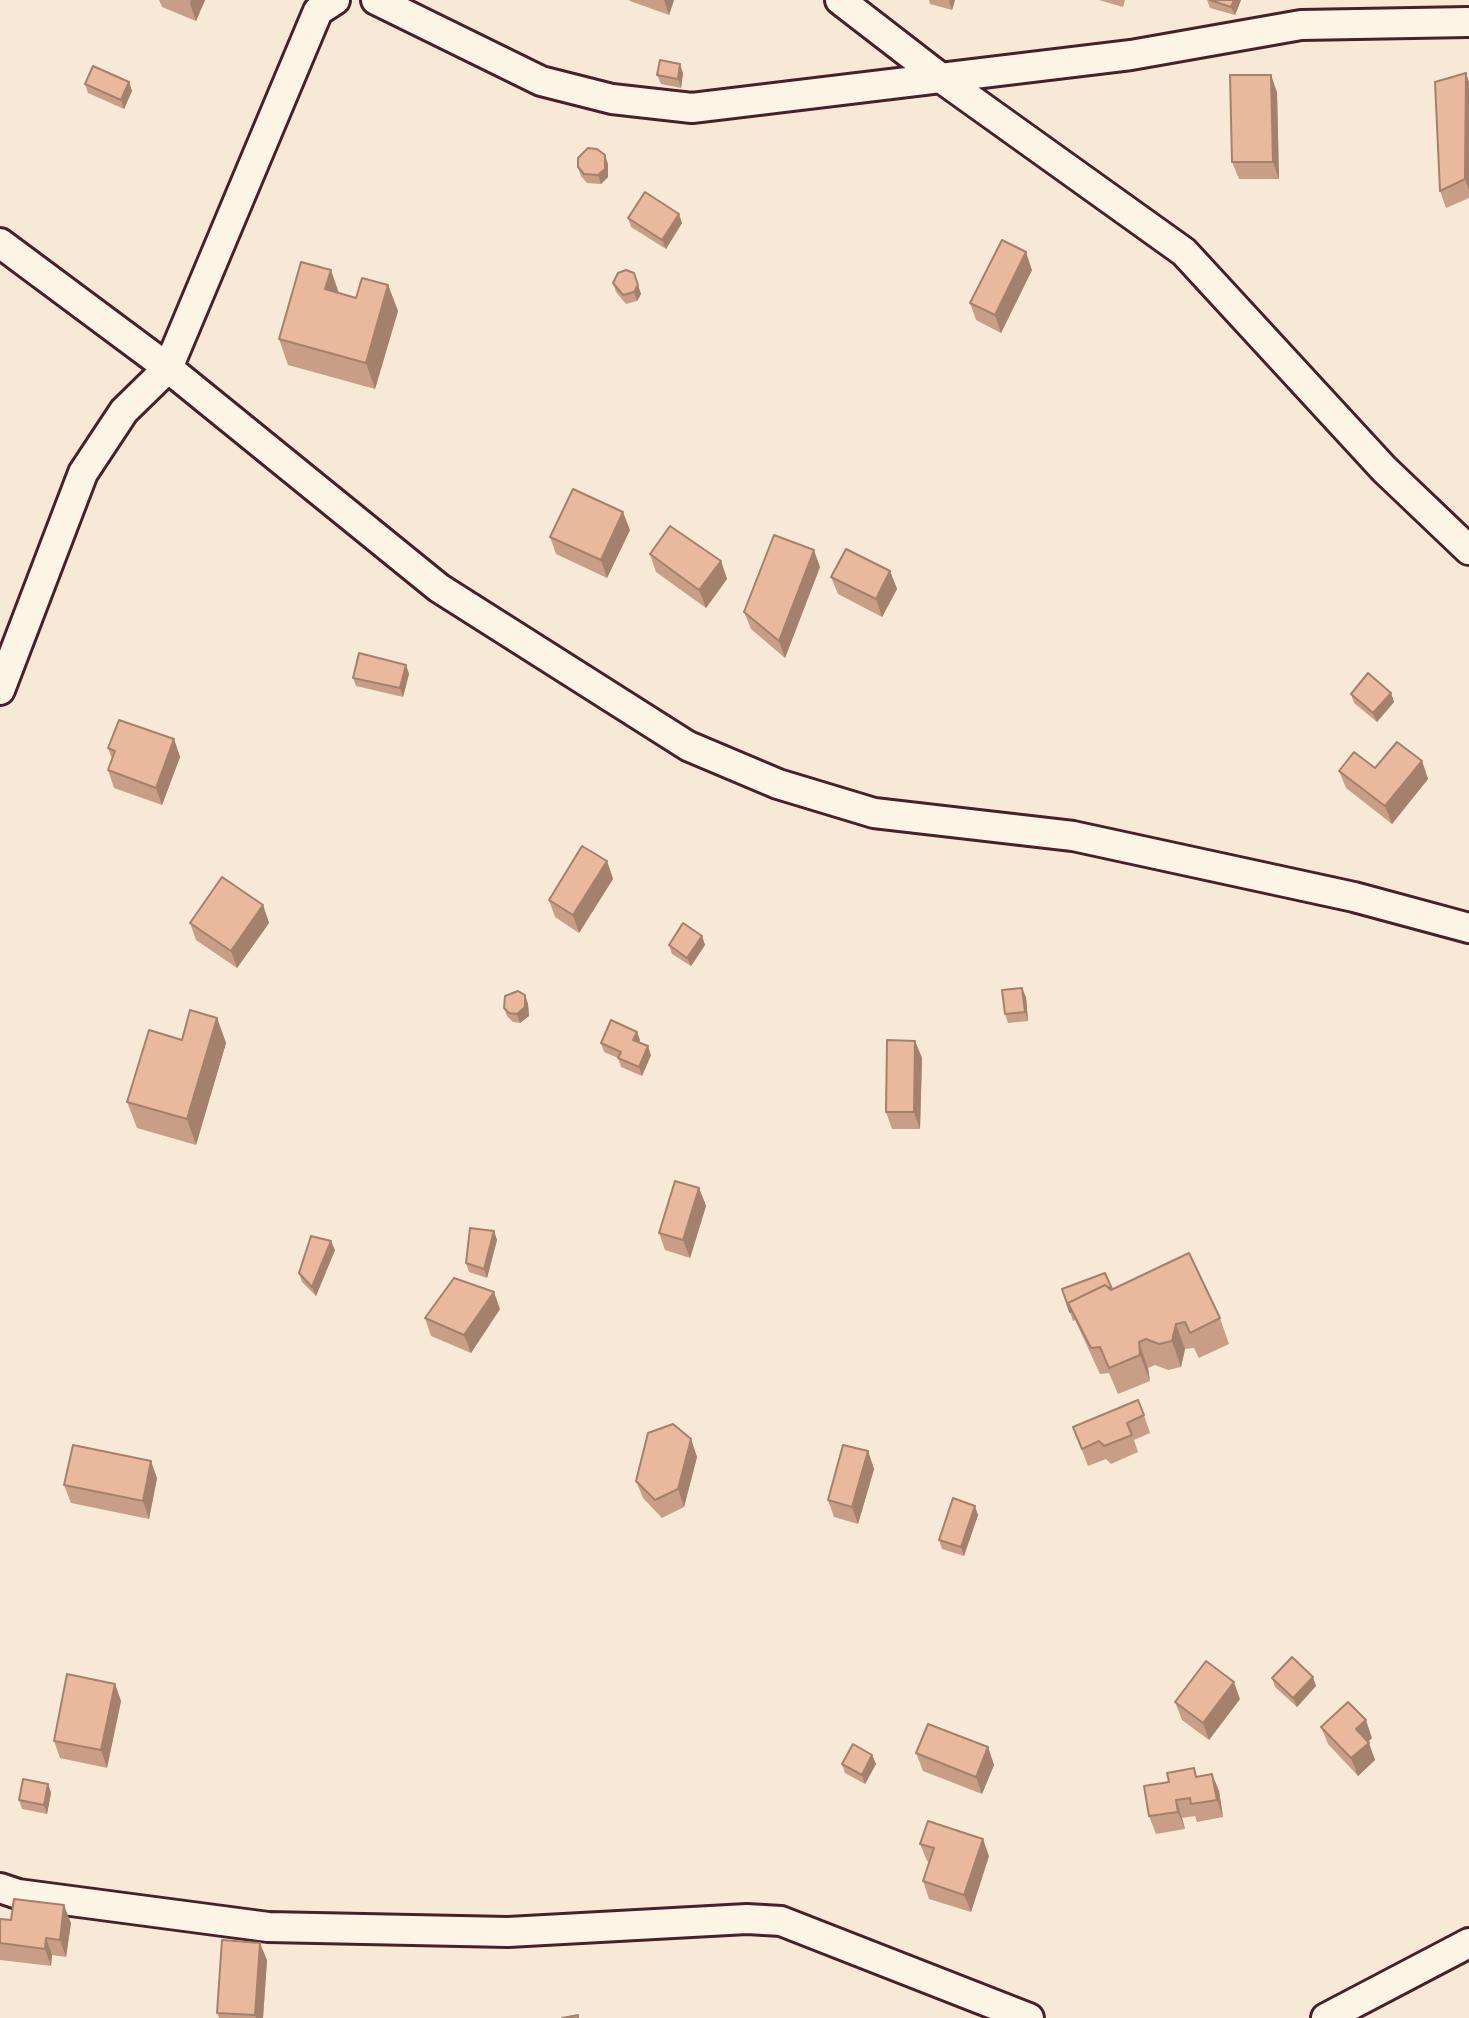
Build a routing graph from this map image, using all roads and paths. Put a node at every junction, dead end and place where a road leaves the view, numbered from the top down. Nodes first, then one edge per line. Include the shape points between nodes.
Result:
1 (335, 0) edge
2 (376, 0) edge
3 (840, 0) edge
4 (1469, 22) edge
5 (941, 78) junction
6 (0, 243) edge
7 (168, 368) junction
8 (1469, 550) edge
9 (1, 679) edge
10 (1469, 928) edge
11 (0, 1888) edge
12 (1469, 1943) edge
13 (1029, 2018) edge
14 (1326, 2018) edge

1 - 7 street via 318,11
2 - 5 street via 541,81 612,99 692,108
3 - 5 street
4 - 5 street via 1301,25 1131,55
5 - 8 street via 1184,252 1384,469
6 - 7 street
7 - 9 street via 124,411 83,473
7 - 10 street via 439,588 688,746 778,784 874,813 1073,836 1354,897
11 - 13 street via 268,1927 508,1932 781,1921
12 - 14 street

